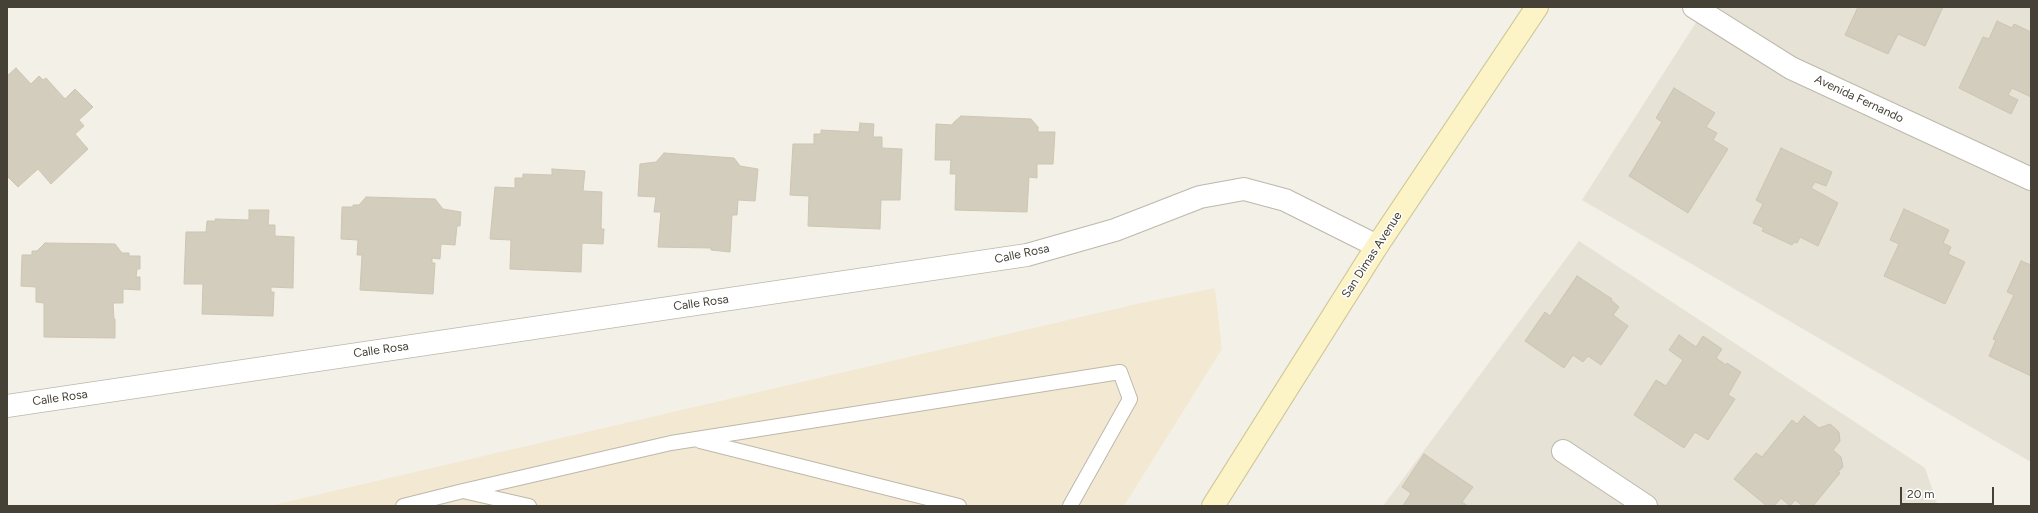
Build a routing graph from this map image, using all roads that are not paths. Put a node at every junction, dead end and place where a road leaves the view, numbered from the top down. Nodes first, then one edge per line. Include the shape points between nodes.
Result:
1 (1537, 7) edge
2 (1694, 7) edge
3 (2031, 179) edge
4 (1377, 246) junction
5 (7, 406) edge
6 (693, 440) junction
7 (1563, 451) dead end
8 (463, 491) junction
9 (403, 506) edge
10 (529, 506) edge
11 (959, 506) edge
12 (1070, 506) edge
13 (1213, 506) edge
14 (1646, 506) edge

1 - 4 street, San Dimas Avenue
2 - 3 street, Avenida Fernando via 1790,68
4 - 5 street, Calle Rosa via 1285,200 1244,189 1200,197 1115,230 1027,255
4 - 13 street, San Dimas Avenue
6 - 8 lane
6 - 11 lane
6 - 12 lane via 1120,372 1130,399
7 - 14 street
8 - 9 lane
8 - 10 lane

